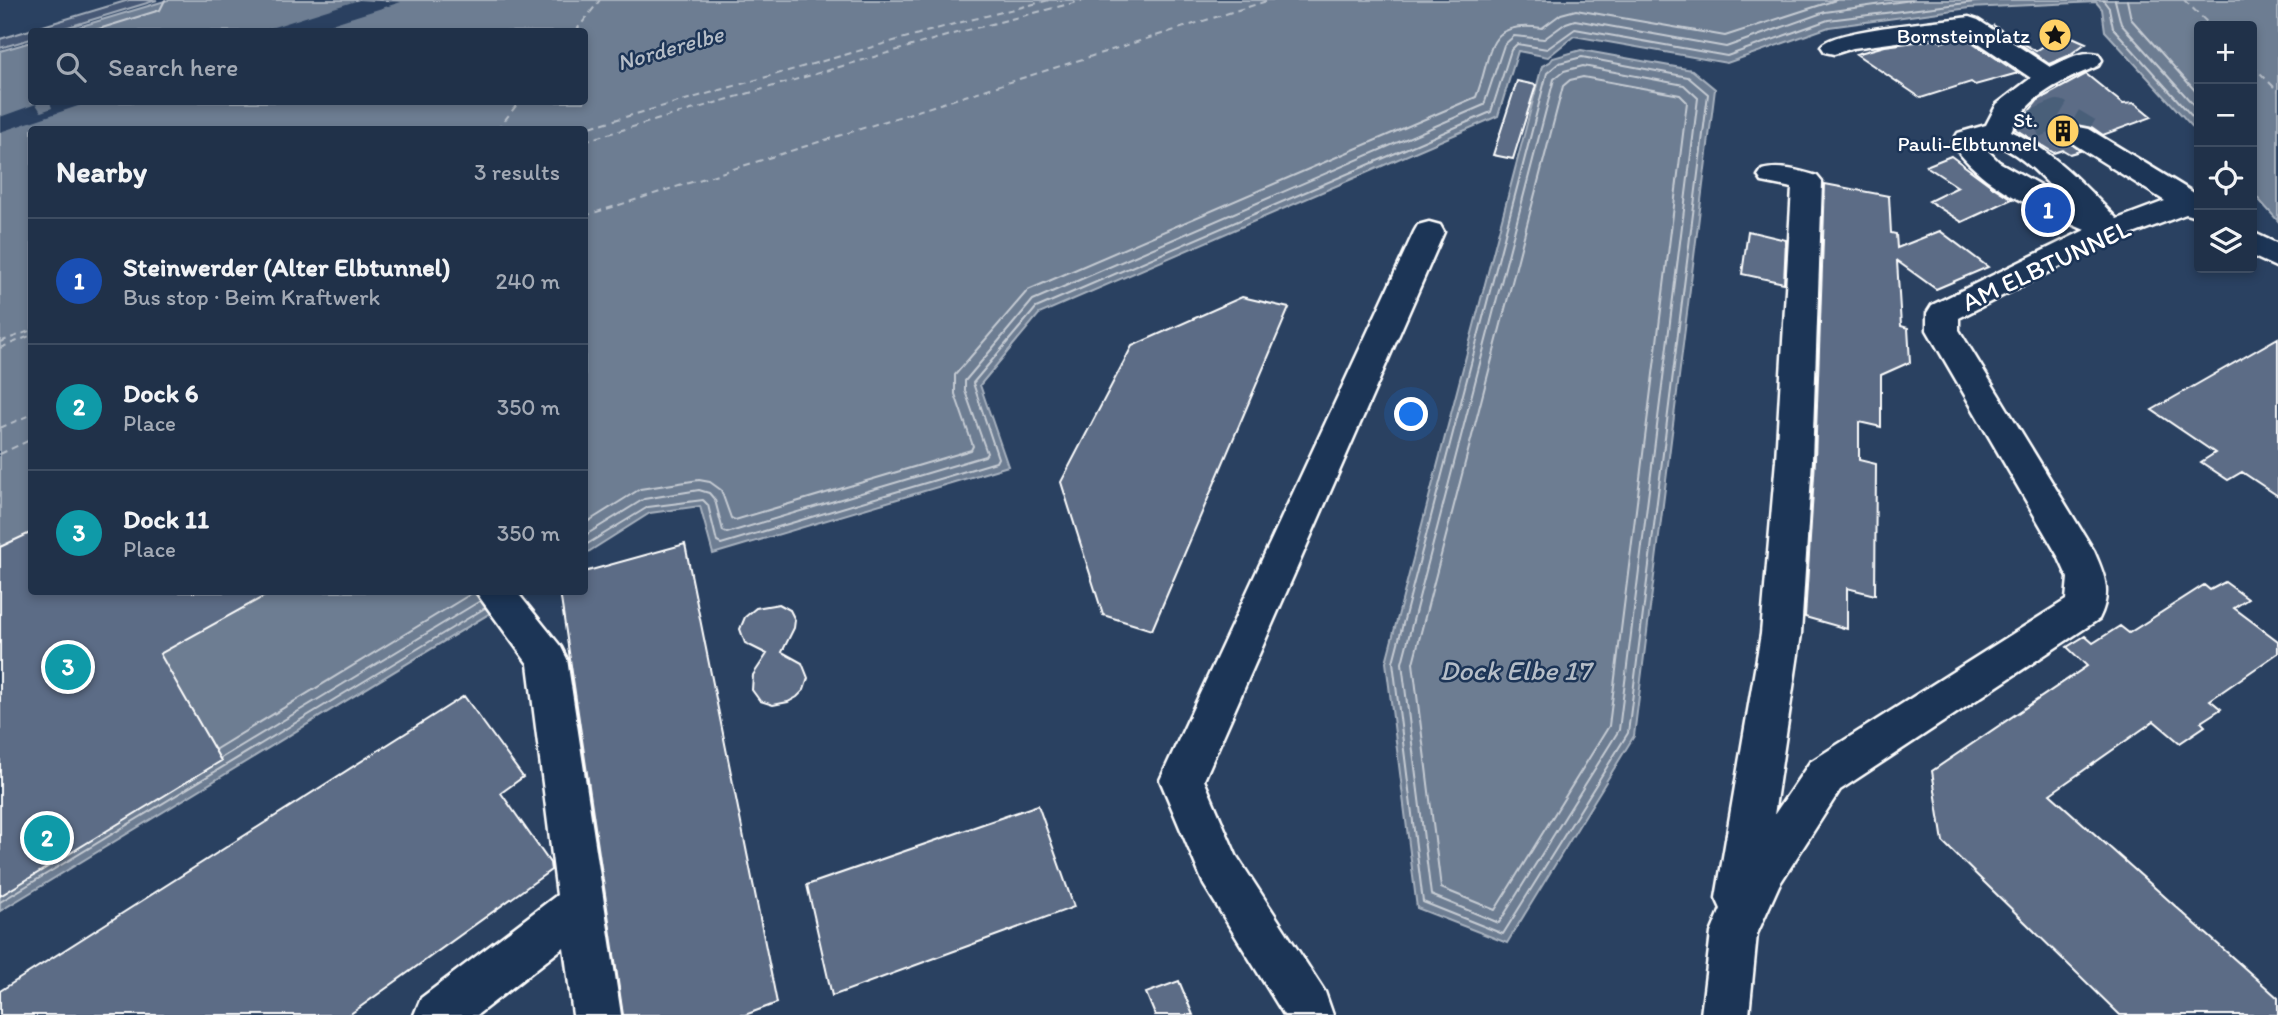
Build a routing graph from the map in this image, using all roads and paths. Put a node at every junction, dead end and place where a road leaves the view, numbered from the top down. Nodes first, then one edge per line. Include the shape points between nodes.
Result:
1 (1834, 46) dead end
2 (2089, 60) dead end
3 (2048, 77) junction
4 (2075, 137) tunnel mouth
5 (1772, 176) dead end
6 (2193, 206) edge
7 (2110, 230) junction
8 (1429, 232) dead end
9 (2257, 245) edge
10 (2278, 258) edge
11 (500, 598) edge
12 (583, 904) junction
13 (1734, 933) junction
14 (438, 1015) edge
15 (597, 1015) edge
16 (1309, 1015) edge
17 (1725, 1015) edge

1 - 3 street via 1969,25
2 - 3 street
3 - 7 street via 2007,110 1996,134 2046,165
4 - 6 street via 2085,155 2120,161
5 - 13 street via 1807,182 1795,446 1781,634
6 - 7 street, AM ELBTUNNEL
7 - 13 street, AM ELBTUNNEL via 1944,313 1943,330 2075,551 2087,578 2085,608 1825,776 1763,870
8 - 16 street via 1182,780 1220,870
9 - 10 street
11 - 12 street via 547,659
12 - 14 street
12 - 15 street
13 - 17 street

